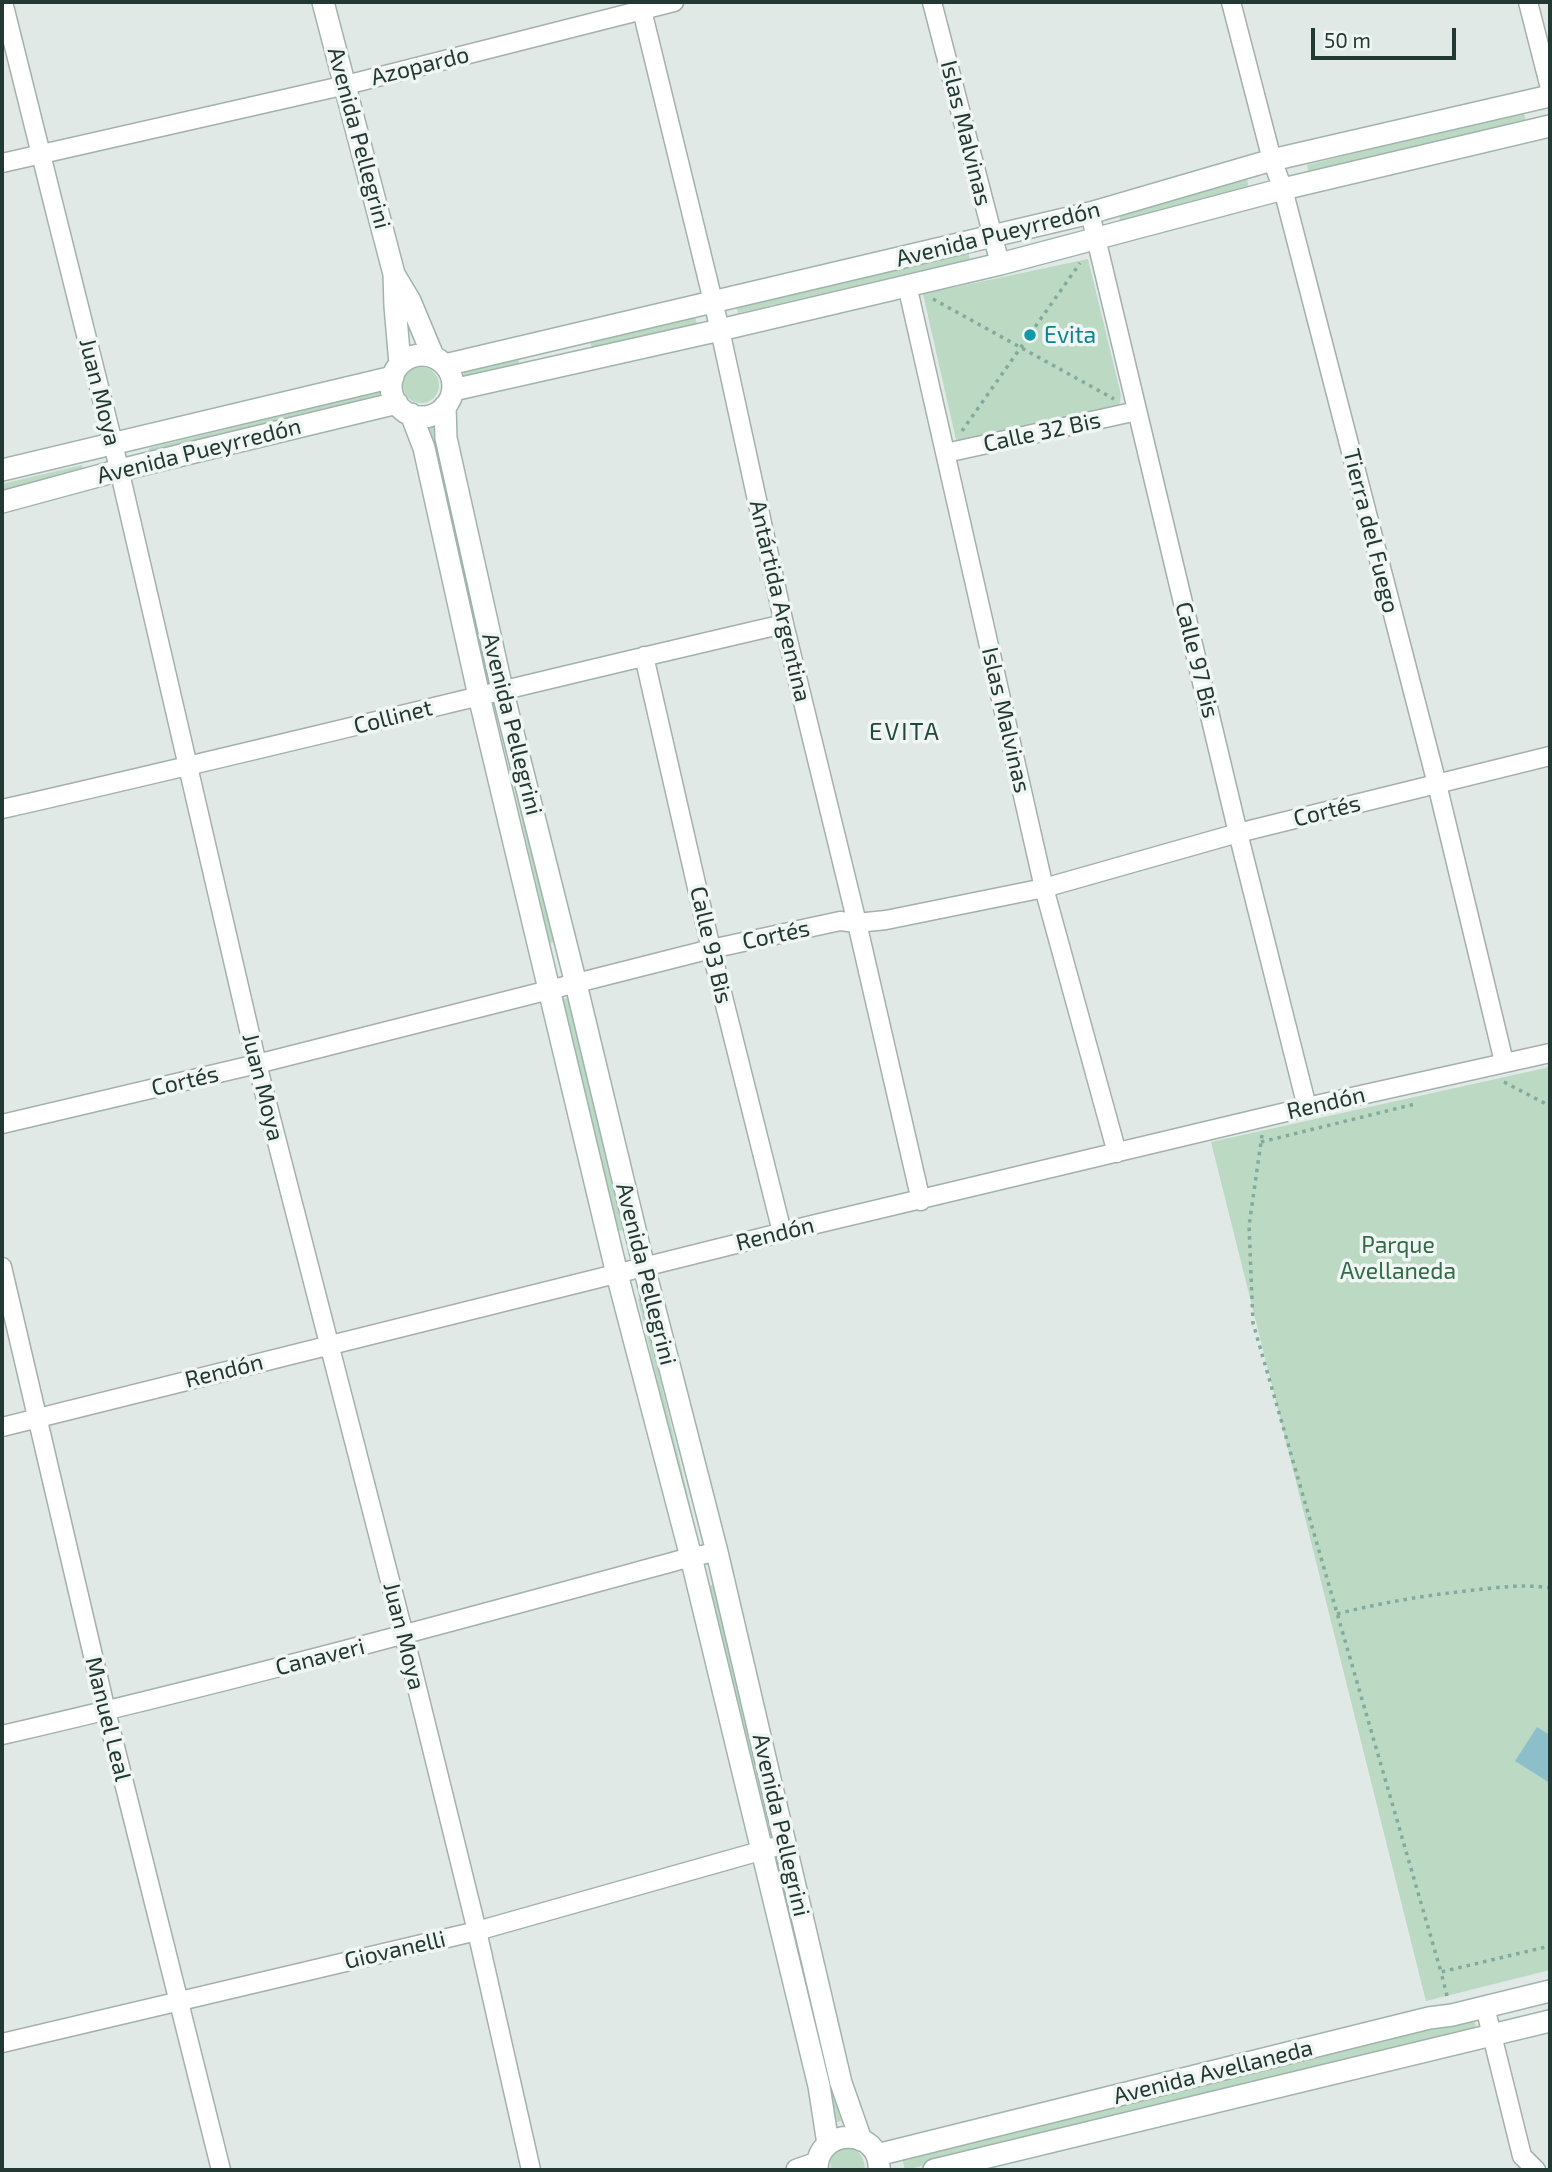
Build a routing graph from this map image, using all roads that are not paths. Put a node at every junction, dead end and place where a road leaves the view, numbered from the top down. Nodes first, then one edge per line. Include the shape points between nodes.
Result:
1 (3, 2) edge
2 (323, 2) edge
3 (674, 2) edge
4 (932, 2) edge
5 (1231, 2) edge
6 (1528, 2) edge
7 (641, 6) edge
8 (346, 85) junction
9 (1550, 88) edge
10 (1550, 96) edge
11 (1550, 126) edge
12 (40, 153) junction
13 (1272, 160) junction
14 (2, 163) edge
15 (1283, 189) junction
16 (1090, 213) junction
17 (992, 236) junction
18 (1097, 239) junction
19 (1000, 264) junction
20 (394, 274) junction
21 (907, 285) junction
22 (713, 301) junction
23 (720, 330) junction
24 (550, 340) junction
25 (439, 360) junction
26 (556, 367) junction
27 (397, 371) junction
28 (449, 398) junction
29 (404, 408) junction
30 (1137, 411) junction
31 (113, 443) junction
32 (946, 453) junction
33 (2, 470) edge
34 (120, 470) junction
35 (2, 502) edge
36 (784, 624) junction
37 (644, 656) junction
38 (502, 689) junction
39 (479, 696) junction
40 (1550, 756) edge
41 (188, 767) junction
42 (1437, 784) junction
43 (2, 809) edge
44 (1238, 833) junction
45 (1044, 888) junction
46 (857, 923) junction
47 (711, 949) junction
48 (576, 984) junction
49 (550, 991) junction
50 (1550, 1052) edge
51 (1504, 1062) junction
52 (257, 1064) junction
53 (1307, 1107) junction
54 (2, 1124) edge
55 (1117, 1153) junction
56 (921, 1201) junction
57 (782, 1233) junction
58 (2, 1267) edge
59 (643, 1267) junction
60 (617, 1274) junction
61 (331, 1344) junction
62 (38, 1418) junction
63 (2, 1427) edge
64 (717, 1552) junction
65 (691, 1557) junction
66 (404, 1635) junction
67 (106, 1711) junction
68 (2, 1735) edge
69 (785, 1844) junction
70 (761, 1851) junction
71 (477, 1931) junction
72 (1550, 1991) edge
73 (180, 2000) junction
74 (1485, 2007) junction
75 (1550, 2021) edge
76 (1492, 2036) junction
77 (2, 2043) edge
78 (862, 2140) junction
79 (815, 2162) edge
80 (878, 2163) edge
81 (221, 2170) edge
82 (531, 2170) edge
83 (934, 2170) edge
84 (1536, 2170) edge

1 - 12 street, Juan Moya
2 - 8 main road, Avenida Pellegrini
3 - 7 street, Azopardo
4 - 17 street, Islas Malvinas
5 - 13 street, Tierra del Fuego
6 - 9 street
7 - 8 street, Azopardo
7 - 22 street, Antártida Argentina
8 - 12 street, Azopardo
8 - 20 main road, Avenida Pellegrini
10 - 13 main road, Avenida Pueyrredón
11 - 15 main road, Avenida Pueyrredón
12 - 14 street, Azopardo
12 - 31 street, Juan Moya
13 - 15 street, Tierra del Fuego
13 - 16 main road, Avenida Pueyrredón
15 - 18 main road, Avenida Pueyrredón
15 - 42 street, Tierra del Fuego
16 - 17 main road, Avenida Pueyrredón
16 - 18 street, Calle 97 Bis
17 - 19 street, Islas Malvinas
17 - 22 main road, Avenida Pueyrredón
18 - 19 main road, Avenida Pueyrredón
18 - 30 street, Calle 97 Bis
19 - 21 main road, Avenida Pueyrredón
20 - 25 main road, Avenida Pellegrini
20 - 27 main road, Avenida Pellegrini
21 - 23 main road, Avenida Pueyrredón
21 - 32 street, Islas Malvinas
22 - 23 street, Antártida Argentina
22 - 24 main road, Avenida Pueyrredón
23 - 26 main road, Avenida Pueyrredón
23 - 36 street, Antártida Argentina
24 - 25 main road, Avenida Pueyrredón
24 - 26 main road
25 - 27 main road via 414,356
25 - 28 main road via 453,379
26 - 28 main road, Avenida Pueyrredón
27 - 29 main road via 391,387
27 - 31 main road, Avenida Pueyrredón
28 - 29 main road via 436,414 426,416
28 - 38 main road, Avenida Pellegrini via 446,438
29 - 34 main road, Avenida Pueyrredón
29 - 39 main road, Avenida Pellegrini via 424,448
30 - 32 street, Calle 32 Bis
30 - 44 street, Calle 97 Bis
31 - 33 main road, Avenida Pueyrredón
31 - 34 street, Juan Moya
32 - 45 street, Islas Malvinas
34 - 35 main road, Avenida Pueyrredón
34 - 41 street, Juan Moya
36 - 37 street, Collinet
36 - 46 street, Antártida Argentina
37 - 38 street, Collinet
37 - 47 street, Calle 93 Bis
38 - 39 street, Collinet
38 - 48 main road, Avenida Pellegrini
39 - 41 street, Collinet
39 - 49 main road, Avenida Pellegrini
40 - 42 street, Cortés
41 - 43 street, Collinet
41 - 52 street, Juan Moya
42 - 44 street, Cortés
42 - 51 street, Tierra del Fuego
44 - 45 street, Cortés
44 - 53 street, Calle 97 Bis
45 - 46 street, Cortés
45 - 55 street, Islas Malvinas
46 - 47 street, Cortés via 840,920
46 - 56 street, Antártida Argentina
47 - 48 street, Cortés
47 - 57 street, Calle 93 Bis
48 - 49 street, Cortés
48 - 59 main road, Avenida Pellegrini
49 - 52 street, Cortés
49 - 60 main road, Avenida Pellegrini
50 - 51 street, Rendón
51 - 53 street, Rendón
52 - 54 street, Cortés
52 - 61 street, Juan Moya
53 - 55 street, Rendón
55 - 56 street, Rendón
56 - 57 street, Rendón
57 - 59 street, Rendón
58 - 62 street, Manuel Leal
59 - 60 street, Rendón
59 - 64 main road, Avenida Pellegrini
60 - 61 street, Rendón
60 - 65 main road, Avenida Pellegrini
61 - 62 street, Rendón
61 - 66 street, Juan Moya
62 - 63 street, Rendón
62 - 67 street, Manuel Leal
64 - 65 street, Canaveri
64 - 69 main road, Avenida Pellegrini
65 - 66 street, Canaveri
65 - 70 main road, Avenida Pellegrini
66 - 67 street, Canaveri
66 - 71 street, Juan Moya
67 - 68 street, Canaveri
67 - 73 street, Manuel Leal
69 - 70 street, Giovanelli
69 - 78 main road, Avenida Pellegrini via 841,2083
70 - 71 street, Giovanelli
70 - 79 main road, Avenida Pellegrini via 819,2086
71 - 73 street, Giovanelli
71 - 82 street, Juan Moya
72 - 74 main road, Avenida Avellaneda
73 - 77 street, Giovanelli
73 - 81 street, Manuel Leal
74 - 76 street
74 - 80 main road, Avenida Avellaneda
75 - 76 main road, Avenida Avellaneda
76 - 83 main road, Avenida Avellaneda
76 - 84 street via 1522,2156
78 - 79 main road via 844,2137
78 - 80 main road

